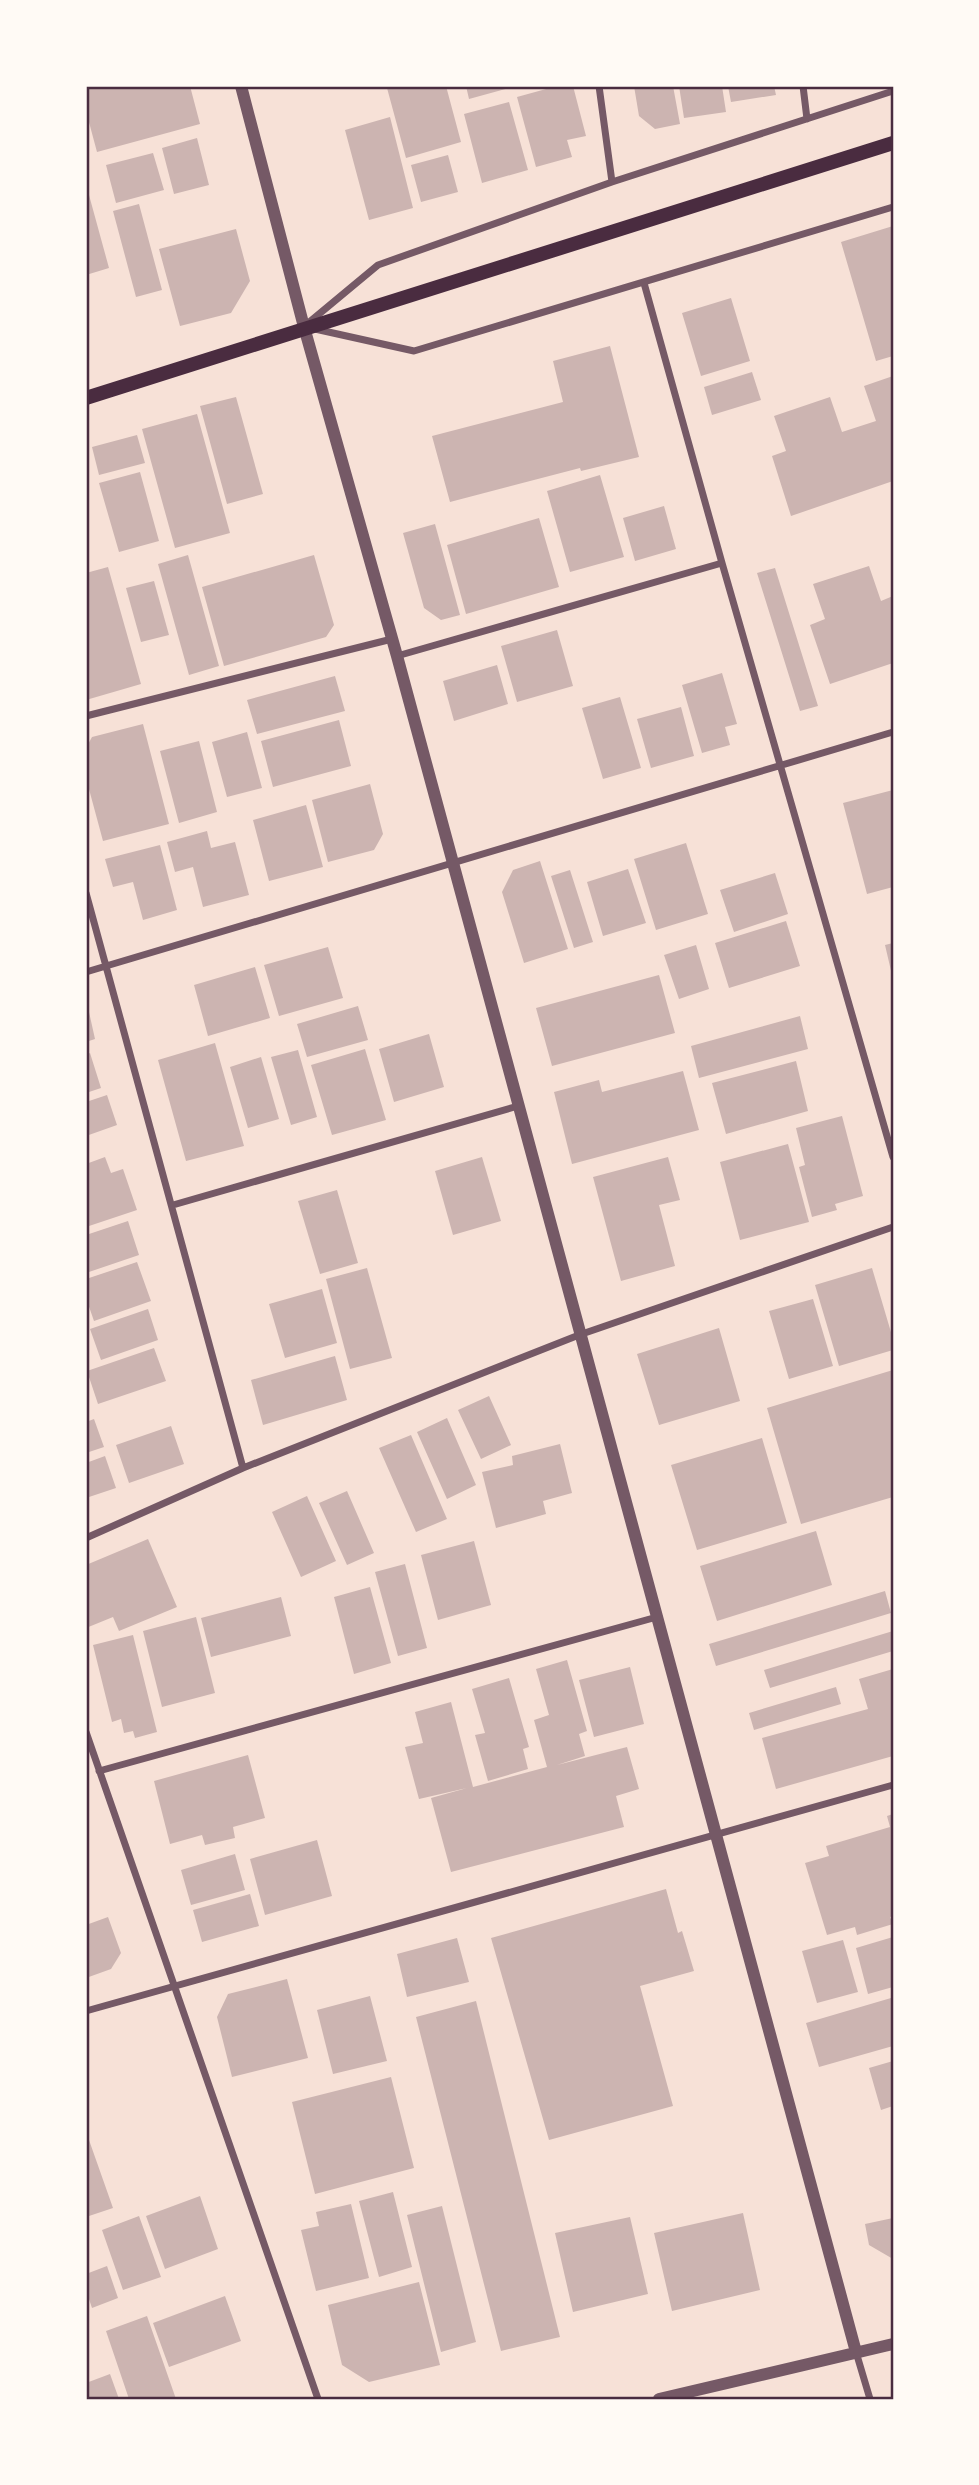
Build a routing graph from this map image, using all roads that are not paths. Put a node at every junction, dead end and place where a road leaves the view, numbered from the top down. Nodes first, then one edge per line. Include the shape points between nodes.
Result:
1 (241, 86) edge
2 (599, 86) edge
3 (803, 86) edge
4 (893, 91) edge
5 (807, 119) junction
6 (893, 143) edge
7 (612, 182) junction
8 (893, 208) edge
9 (644, 284) junction
10 (304, 327) junction
11 (86, 398) edge
12 (722, 563) junction
13 (393, 639) junction
14 (397, 656) junction
15 (86, 716) edge
16 (893, 732) edge
17 (782, 766) junction
18 (452, 862) junction
19 (86, 893) edge
20 (105, 966) junction
21 (86, 972) edge
22 (518, 1105) junction
23 (893, 1157) edge
24 (173, 1205) junction
25 (893, 1227) edge
26 (579, 1335) junction
27 (243, 1468) junction
28 (86, 1538) edge
29 (657, 1617) junction
30 (86, 1732) edge
31 (99, 1771) junction
32 (893, 1784) edge
33 (717, 1835) junction
34 (173, 1987) junction
35 (86, 2011) edge
36 (893, 2344) edge
37 (856, 2352) junction
38 (318, 2399) edge
39 (659, 2399) edge
40 (870, 2399) edge

1 - 10 street
2 - 7 street
3 - 5 street
4 - 5 street
5 - 7 street
6 - 10 main road
7 - 10 street via 378,265
8 - 9 street
9 - 10 street via 414,351
9 - 12 street
10 - 11 main road
10 - 13 street
12 - 14 street
12 - 17 street
13 - 14 street
13 - 15 street
14 - 18 street
16 - 17 street
17 - 18 street
17 - 23 street
18 - 20 street
18 - 22 street
19 - 20 street
20 - 21 street
20 - 24 street
22 - 24 street
22 - 26 street
24 - 27 street
25 - 26 street
26 - 27 street
26 - 29 street
27 - 28 street
29 - 31 street
29 - 33 street
30 - 31 street
31 - 34 street
32 - 33 street
33 - 34 street
33 - 37 street
34 - 35 street
34 - 38 street
36 - 37 street
37 - 39 street
37 - 40 street

